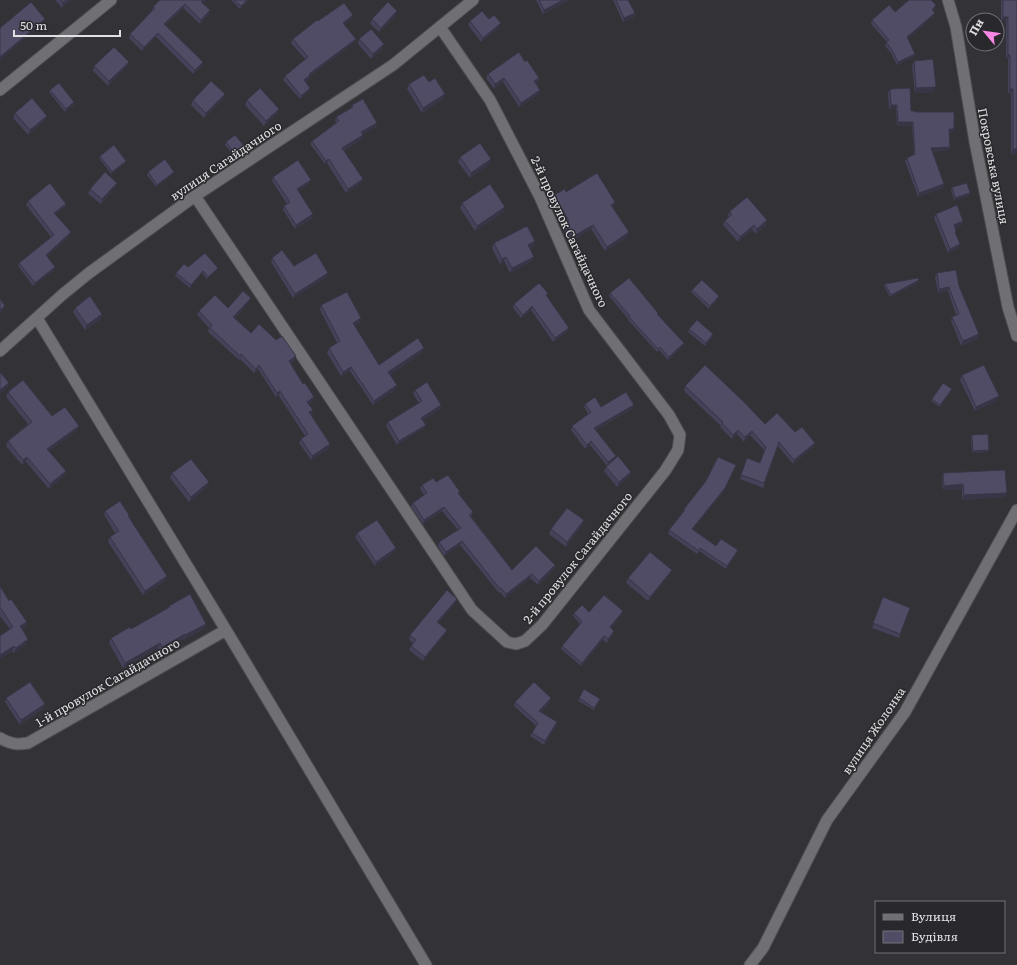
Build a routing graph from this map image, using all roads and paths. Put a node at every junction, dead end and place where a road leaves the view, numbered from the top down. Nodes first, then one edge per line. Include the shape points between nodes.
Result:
1 (111, 0) edge
2 (473, 0) edge
3 (948, 0) edge
4 (440, 27) junction
5 (0, 90) edge
6 (195, 196) junction
7 (38, 318) junction
8 (1017, 336) edge
9 (0, 351) edge
10 (1017, 510) edge
11 (226, 630) junction
12 (0, 738) edge
13 (426, 965) edge
14 (750, 965) edge

1 - 5 street
2 - 4 street, вулиця Сагайдачного
3 - 8 street, Покровська вулиця via 956,27 975,142 1008,307
4 - 6 street, вулиця Сагайдачного via 393,65
4 - 6 street, 2-й провулок Сагайдачного via 490,100 540,197 589,310 669,415 680,435 678,450 665,471 542,625 525,641 516,644 507,642 472,610
6 - 7 street, вулиця Сагайдачного via 89,273
7 - 9 street, вулиця Сагайдачного
7 - 11 street
10 - 14 street, вулиця Жолонка via 905,712 827,820 763,948
11 - 12 street, 1-й провулок Сагайдачного via 28,743 17,745
11 - 13 street

